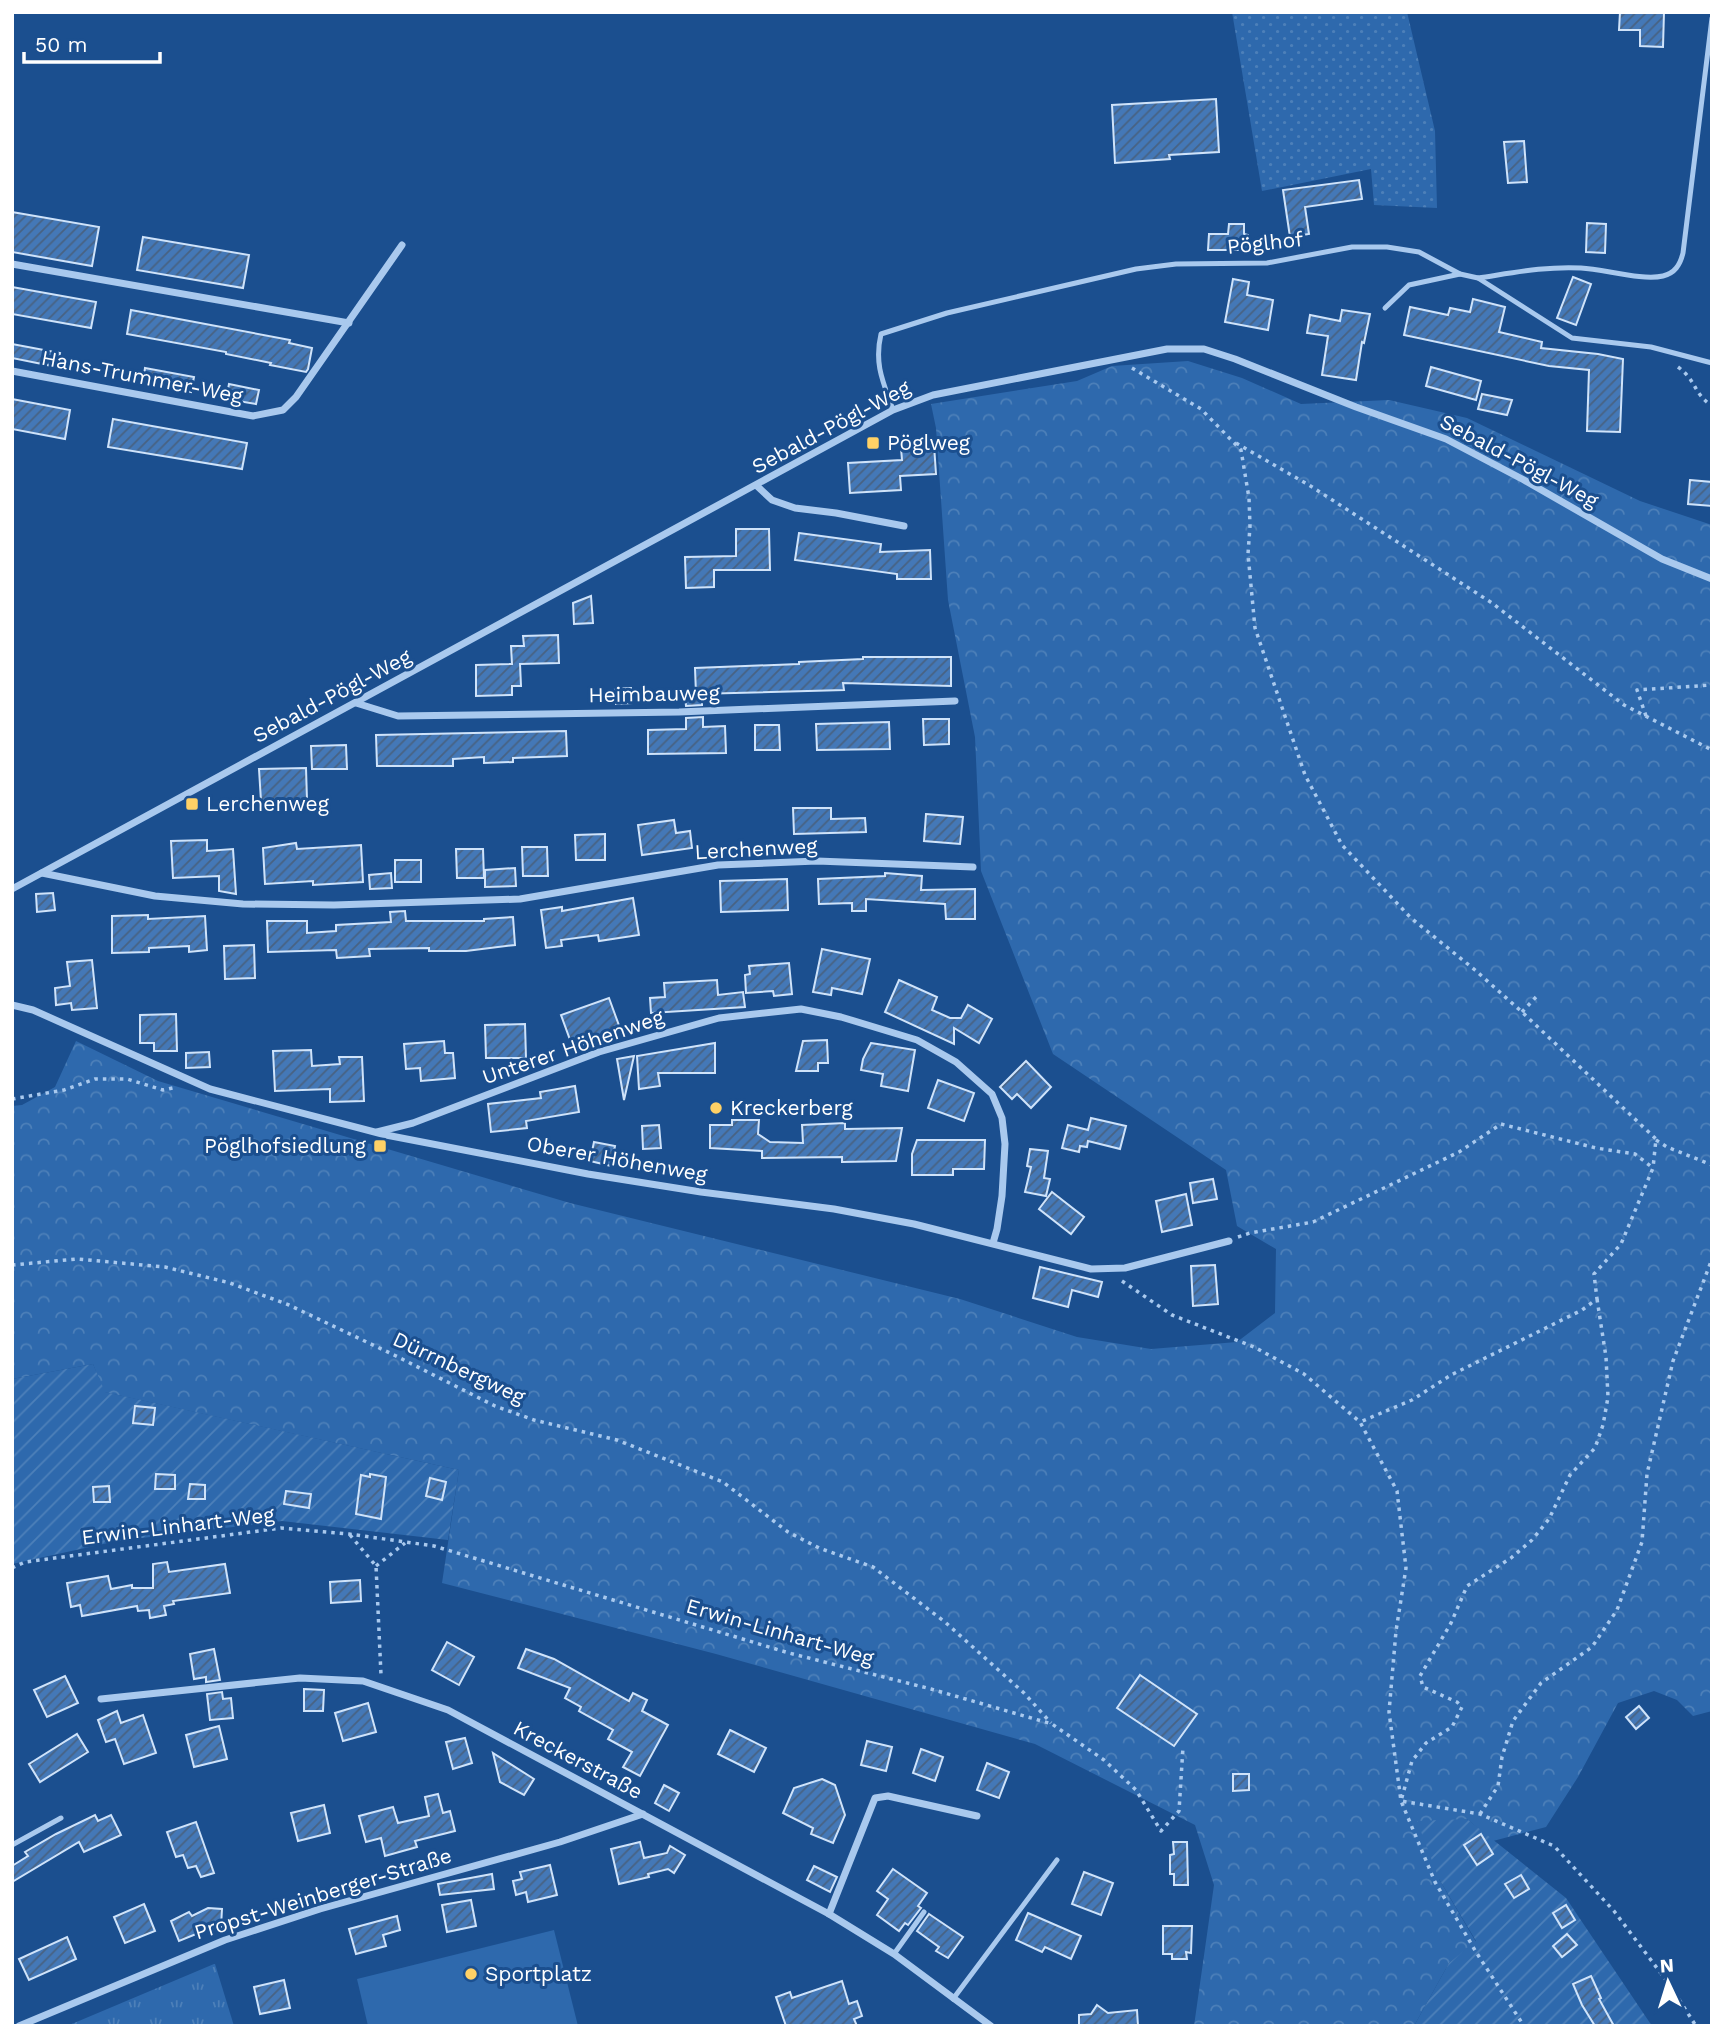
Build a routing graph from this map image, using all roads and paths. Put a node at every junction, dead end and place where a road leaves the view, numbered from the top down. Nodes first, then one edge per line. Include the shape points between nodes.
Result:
1 (1712, 18) edge
2 (402, 245) dead end
3 (12, 264) edge
4 (1460, 274) junction
5 (1478, 278) junction
6 (1385, 308) dead end
7 (349, 323) junction
8 (1118, 359) junction
9 (1712, 363) edge
10 (1675, 365) dead end
11 (12, 371) edge
12 (1712, 406) edge
13 (893, 410) junction
14 (1231, 440) junction
15 (757, 485) junction
16 (904, 526) dead end
17 (1712, 579) edge
18 (1712, 685) edge
19 (955, 701) dead end
20 (356, 703) junction
21 (1646, 716) junction
22 (1712, 750) edge
23 (973, 867) dead end
24 (41, 873) junction
25 (12, 889) edge
26 (1536, 997) dead end
27 (12, 1005) edge
28 (1522, 1012) junction
29 (198, 1084) junction
30 (12, 1099) edge
31 (373, 1133) junction
32 (1656, 1139) junction
33 (1712, 1165) edge
34 (1653, 1168) junction
35 (1229, 1241) joint
36 (993, 1242) junction
37 (1712, 1259) edge
38 (12, 1265) edge
39 (1091, 1269) junction
40 (1597, 1299) junction
41 (1360, 1422) junction
42 (349, 1534) junction
43 (406, 1542) junction
44 (12, 1566) edge
45 (376, 1566) junction
46 (382, 1688) junction
47 (101, 1699) dead end
48 (1052, 1724) junction
49 (1183, 1747) dead end
50 (1401, 1801) junction
51 (643, 1814) junction
52 (1480, 1814) junction
53 (977, 1816) dead end
54 (61, 1818) dead end
55 (12, 1845) edge
56 (1057, 1860) dead end
57 (924, 1912) dead end
58 (829, 1914) junction
59 (894, 1954) junction
60 (953, 1999) junction
61 (12, 2016) edge
62 (19, 2026) edge
63 (991, 2026) edge
64 (1524, 2026) edge
65 (1696, 2026) edge

1 - 5 lane via 1681,263 1671,273 1655,277 1581,268
2 - 7 street, Hans-Trummer-Weg
3 - 7 street
4 - 5 lane, Pöglhof
4 - 6 lane via 1409,285
4 - 13 lane, Pöglhof via 1419,252 1352,247 1267,262 1176,264 1098,276 881,334 879,369
5 - 9 lane, Pöglhof via 1572,338 1651,347
7 - 11 street, Hans-Trummer-Weg via 290,404 283,410 253,416
8 - 13 street, Sebald-Pögl-Weg via 933,395
8 - 14 path via 1201,409
8 - 17 street, Sebald-Pögl-Weg via 1167,349 1203,349 1236,359 1446,439 1662,558
10 - 12 path via 1688,374 1699,397
13 - 15 street, Sebald-Pögl-Weg
14 - 21 path via 1331,498 1492,603 1624,705
14 - 28 path via 1241,450 1249,498 1248,554 1255,628 1305,775 1342,845 1412,918
15 - 16 street via 772,500 795,508
15 - 20 street, Sebald-Pögl-Weg
18 - 21 path via 1637,690
19 - 20 street, Heimbauweg via 398,716
20 - 24 street, Sebald-Pögl-Weg
21 - 22 path
23 - 24 street, Lerchenweg via 817,861 719,865 520,899 334,905 243,904 155,896
24 - 25 street, Sebald-Pögl-Weg
26 - 28 path
27 - 29 street, Oberer Höhenweg via 33,1010
28 - 32 path
29 - 30 path via 163,1090 127,1079 95,1079
29 - 31 street, Oberer Höhenweg
31 - 36 street, Oberer Höhenweg via 588,1174 834,1209
31 - 36 street, Unterer Höhenweg via 413,1123 599,1052 719,1018 801,1009 918,1040 956,1062 992,1094 1002,1118 1005,1144
32 - 33 path
32 - 34 path
34 - 35 path via 1635,1154 1501,1124 1459,1152 1312,1222
34 - 40 path via 1621,1244 1594,1274
35 - 39 street, Oberer Höhenweg via 1125,1268
36 - 39 street, Oberer Höhenweg
37 - 52 path via 1673,1361 1647,1474 1642,1542 1618,1611 1592,1647 1541,1683 1513,1721 1498,1786
38 - 48 path, Dürrnbergweg via 77,1259 164,1267 230,1283 289,1305 495,1406 617,1440 723,1482 788,1532 873,1567 945,1622
39 - 41 path via 1112,1274 1172,1315 1254,1347 1304,1374
40 - 41 path via 1412,1400
40 - 50 path via 1608,1397 1595,1448 1570,1475 1549,1519 1532,1540 1466,1586 1420,1676 1423,1687 1462,1707 1452,1727 1426,1743 1412,1760
41 - 50 path via 1397,1491 1406,1568 1389,1712
42 - 43 path, Erwin-Linhart-Weg
42 - 44 path, Erwin-Linhart-Weg via 281,1528
42 - 45 path
43 - 45 path
43 - 48 path, Erwin-Linhart-Weg via 434,1546 789,1653
45 - 46 path
46 - 47 street, Kreckerstraße via 363,1681 300,1678
46 - 51 street, Kreckerstraße via 447,1710
48 - 49 path, Erwin-Linhart-Weg via 1104,1760 1136,1790 1161,1831 1179,1811
50 - 52 path
50 - 64 path via 1435,1882
51 - 58 street, Kreckerstraße
51 - 62 street, Propst-Weinberger-Straße via 225,1940
52 - 65 path via 1554,1846 1614,1911
53 - 58 street via 888,1796 876,1798
54 - 55 lane
56 - 60 lane
57 - 59 lane
58 - 59 street, Kreckerstraße
59 - 60 street, Kreckerstraße
60 - 63 street, Kreckerstraße
61 - 62 street

